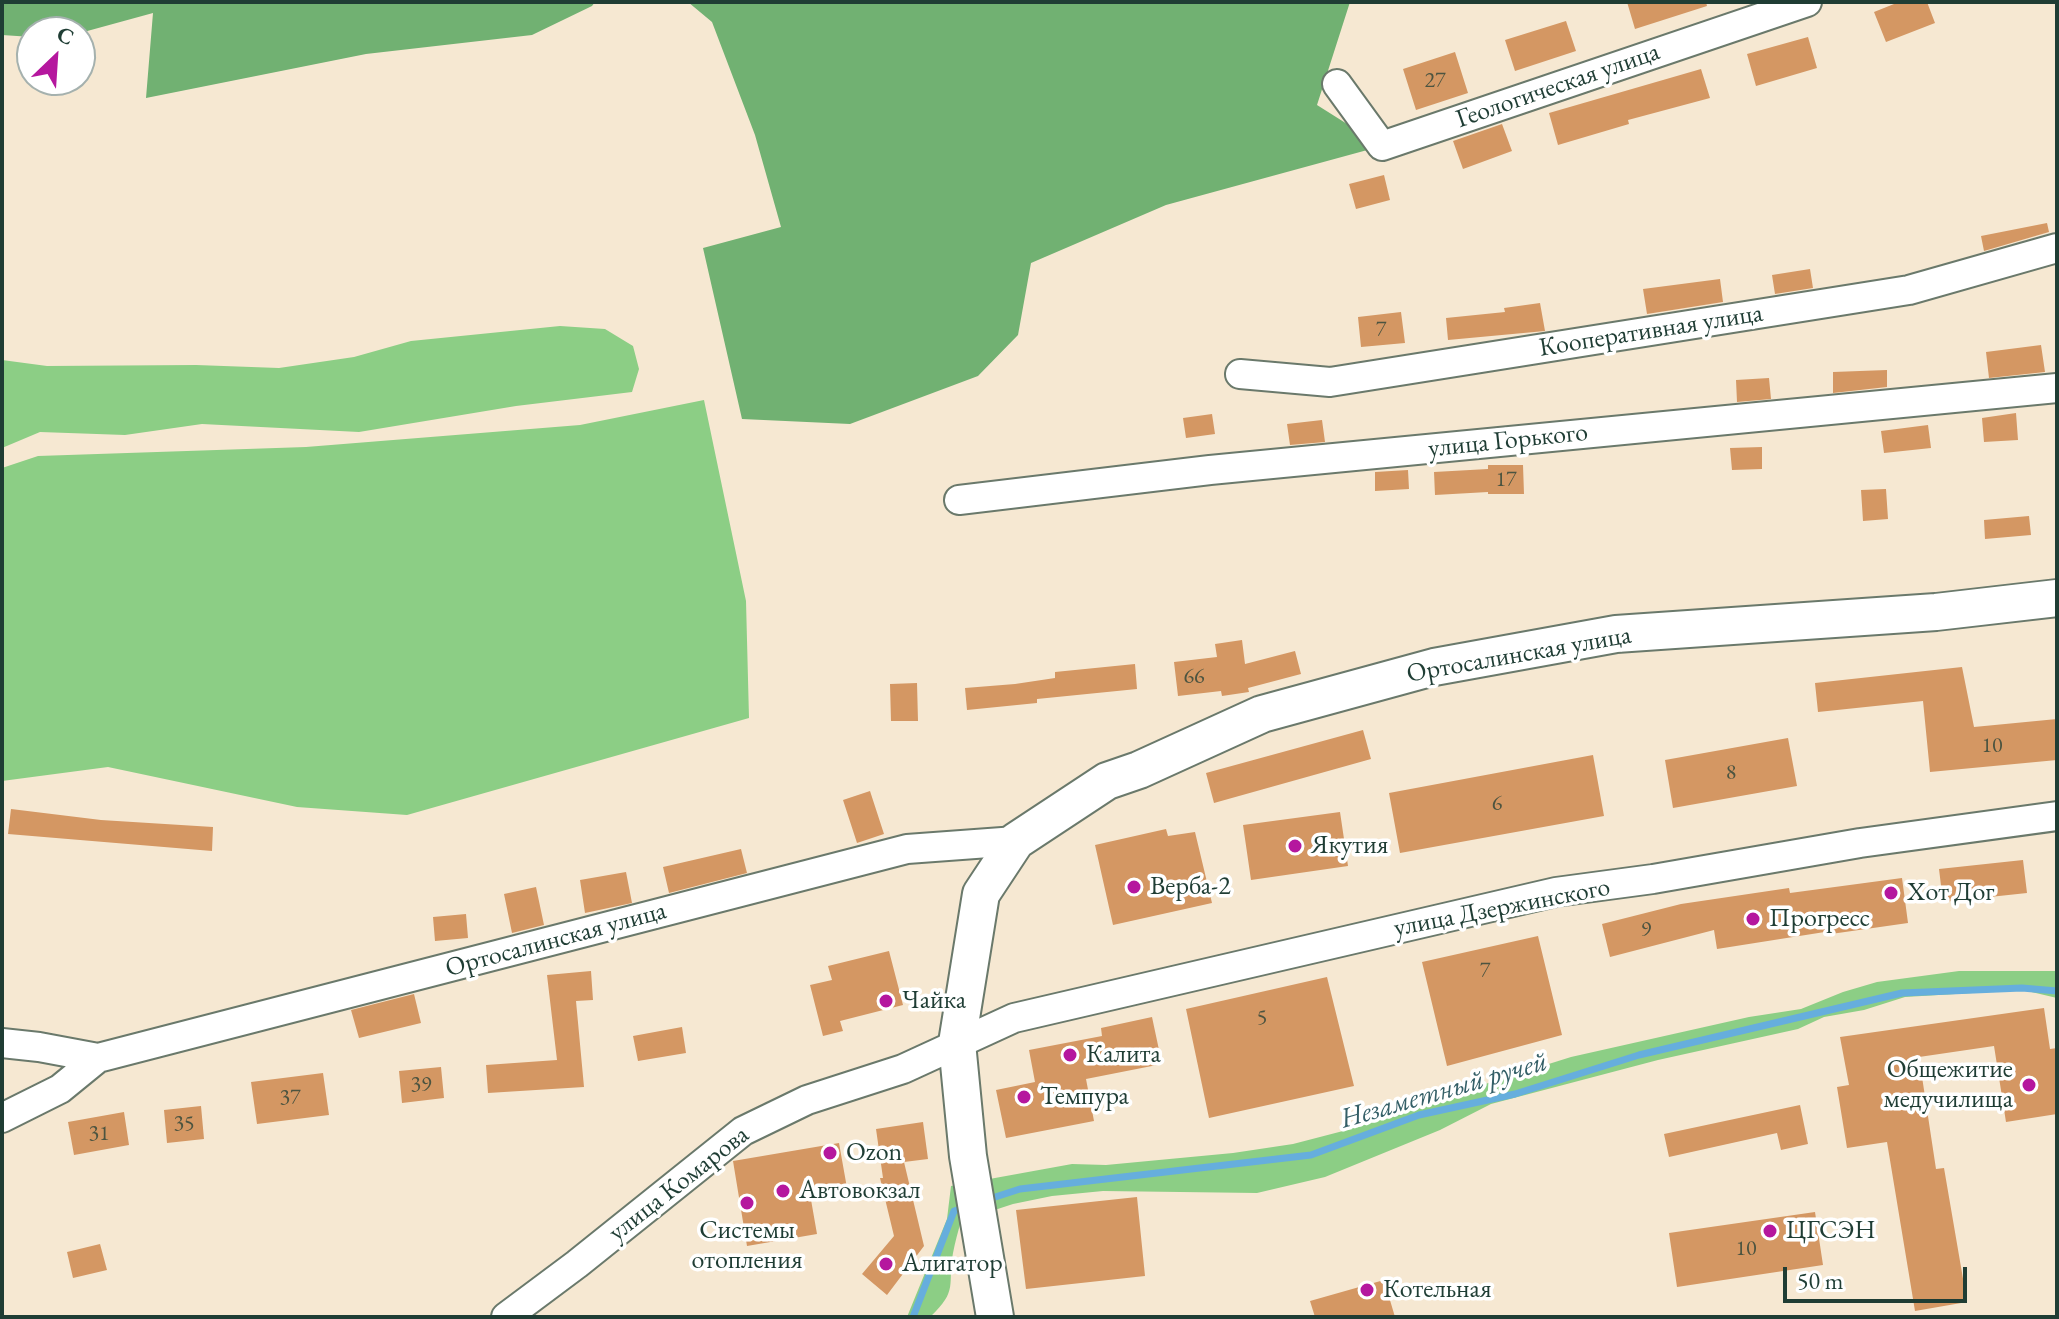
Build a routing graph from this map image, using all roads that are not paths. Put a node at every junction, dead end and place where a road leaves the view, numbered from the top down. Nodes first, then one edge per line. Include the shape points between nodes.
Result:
1 (1807, 2) edge
2 (1337, 84) dead end
3 (2057, 248) edge
4 (1240, 374) dead end
5 (2057, 388) edge
6 (959, 500) dead end
7 (2057, 598) edge
8 (2057, 816) edge
9 (1016, 841) junction
10 (2, 1043) edge
11 (957, 1043) junction
12 (98, 1058) junction
13 (2, 1118) edge
14 (506, 1317) edge
15 (995, 1317) edge

1 - 2 street, Геологическая улица via 1382,146
3 - 4 street, Кооперативная улица via 1909,290 1330,382
5 - 6 street, улица Горького via 1210,470
7 - 9 main road, Ортосалинская улица via 1936,612 1616,634 1434,667 1262,714 1107,781
8 - 11 street, улица Дзержинского via 1556,892 1014,1018
9 - 11 main road, Ортосалинская улица via 981,894
9 - 12 street, Ортосалинская улица via 907,849
10 - 12 street, Ортосалинская улица
11 - 14 street, улица Комарова via 903,1069 807,1100 743,1131
11 - 15 main road, Ортосалинская улица via 968,1156
12 - 13 street, Ортосалинская улица via 60,1089

